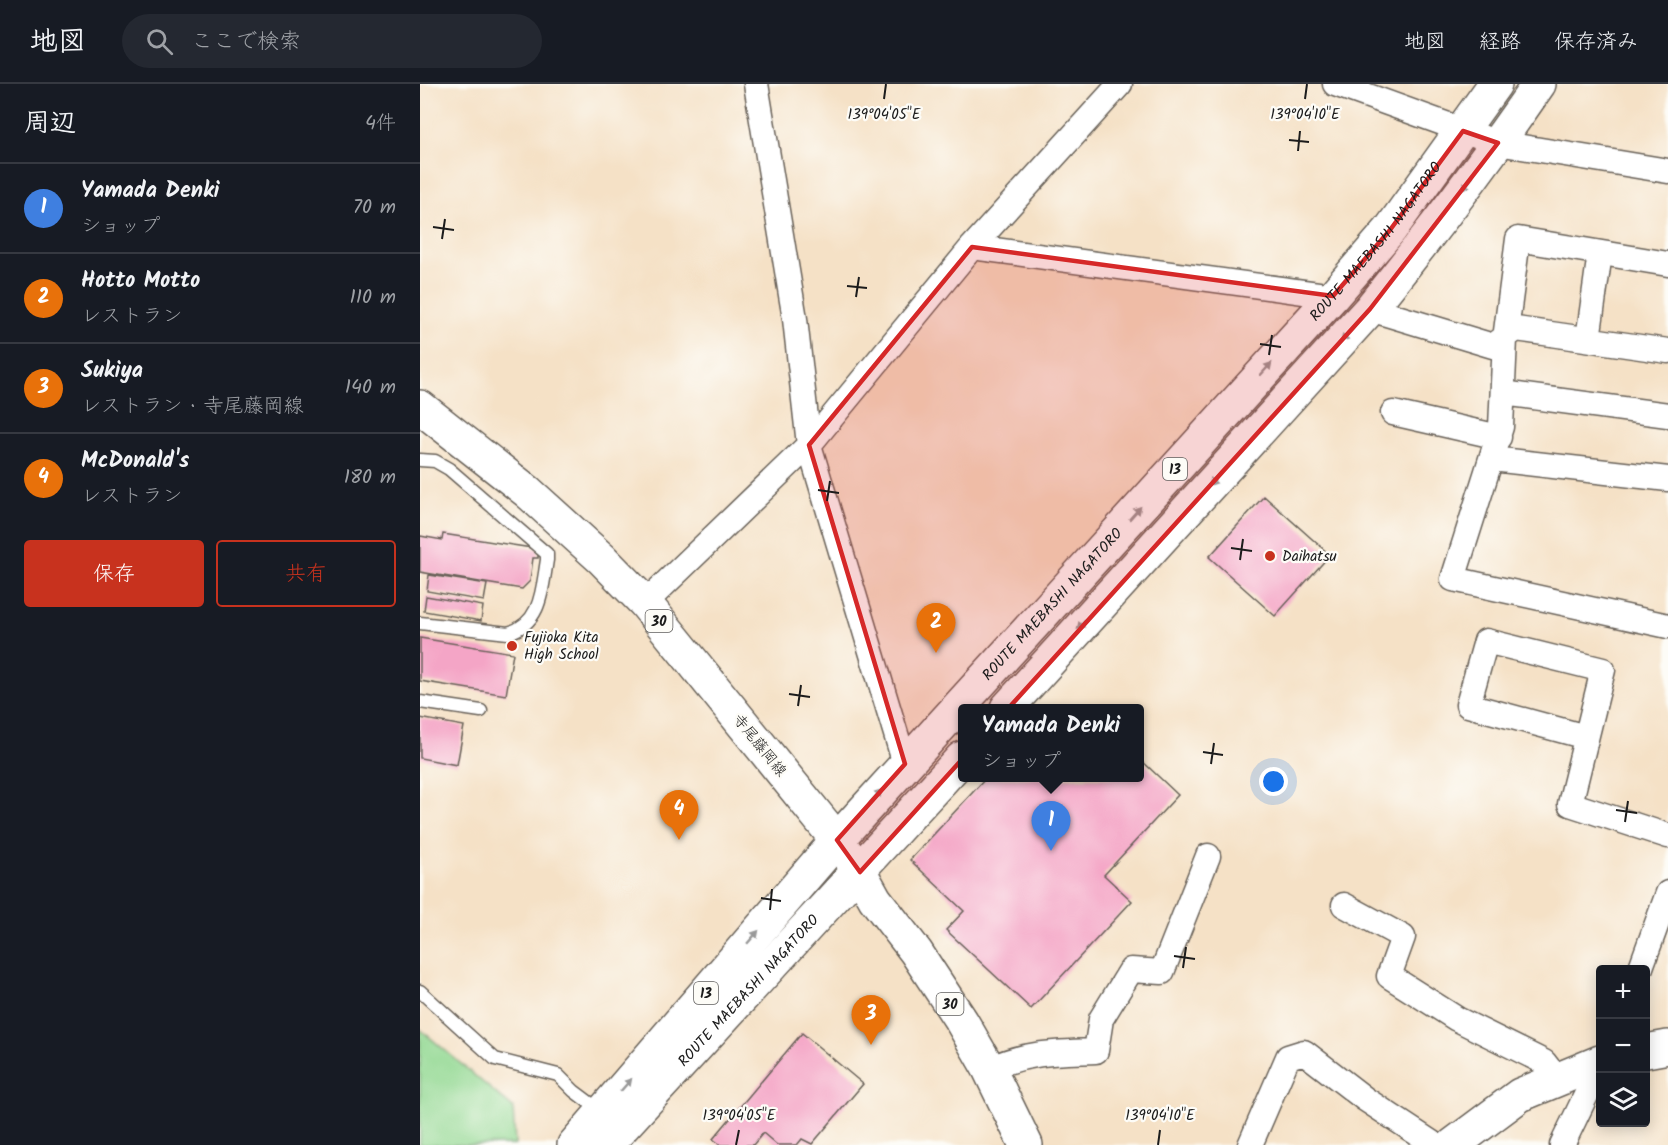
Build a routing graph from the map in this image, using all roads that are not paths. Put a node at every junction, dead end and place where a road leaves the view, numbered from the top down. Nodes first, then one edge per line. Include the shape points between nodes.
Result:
1 (756, 84) edge
2 (1120, 84) edge
3 (1335, 84) edge
4 (1495, 84) edge
5 (1539, 84) edge
6 (1463, 131) junction
7 (1498, 143) junction
8 (1668, 171) edge
9 (972, 247) junction
10 (1600, 253) junction
11 (1668, 264) edge
12 (1333, 296) junction
13 (1370, 309) junction
14 (1505, 339) junction
15 (1588, 339) junction
16 (1668, 351) edge
17 (1503, 393) junction
18 (420, 407) edge
19 (1393, 413) dead end
20 (1668, 415) edge
21 (809, 445) junction
22 (1496, 448) junction
23 (420, 460) edge
24 (1668, 479) edge
25 (645, 603) junction
26 (420, 623) edge
27 (1668, 626) edge
28 (420, 702) edge
29 (959, 704) edge
30 (1010, 704) edge
31 (958, 705) edge
32 (481, 711) dead end
33 (1586, 737) junction
34 (904, 764) junction
35 (958, 764) edge
36 (1668, 836) edge
37 (837, 840) junction
38 (1208, 856) dead end
39 (860, 872) junction
40 (1668, 893) edge
41 (1344, 905) dead end
42 (1641, 965) edge
43 (420, 991) edge
44 (1668, 1047) edge
45 (1650, 1050) edge
46 (989, 1069) junction
47 (1581, 1070) edge
48 (603, 1113) junction
49 (574, 1145) edge
50 (606, 1145) edge
51 (1026, 1145) edge
52 (1250, 1145) edge
53 (1434, 1145) edge
54 (1453, 1145) edge
55 (1562, 1145) edge

1 - 21 street via 795,319
2 - 9 street
3 - 6 street
4 - 6 main road, ROUTE MAEBASHI NAGATORO / 13
5 - 7 main road, 13
6 - 7 street
6 - 12 main road, ROUTE MAEBASHI NAGATORO / 13 via 1390,230
7 - 8 street
7 -> 13 main road, 13
9 - 12 street
9 - 21 street
10 - 11 street
10 - 14 street via 1518,239
10 - 15 street
29 -> 12 main road, ROUTE MAEBASHI NAGATORO / 13
13 - 14 street via 1493,346
13 -> 30 main road, 13
14 - 15 street via 1516,329
14 - 17 street
15 - 16 street
17 - 20 street
17 - 22 street
18 - 25 main road, 寺尾藤岡線 / 30 via 528,492
19 - 22 street
21 - 25 street
21 - 34 street
22 - 24 street
22 - 27 street via 1453,579
23 - 26 lane via 435,461 449,469 547,554 534,617 516,630 508,633
25 - 37 main road, 寺尾藤岡線 / 30
28 - 32 lane
34 -> 31 main road, ROUTE MAEBASHI NAGATORO / 13
33 - 33 street via 1603,670 1486,641 1468,705
33 - 36 street via 1570,804
37 -> 34 main road, ROUTE MAEBASHI NAGATORO / 13
35 - 39 main road, ROUTE MAEBASHI NAGATORO / 13
37 - 39 main road, 寺尾藤岡線 / 30
48 -> 37 main road, ROUTE MAEBASHI NAGATORO / 13
38 - 46 street via 1162,972 1131,970 1101,1019 1096,1051 1045,1052
39 - 46 main road, 寺尾藤岡線 / 30 via 962,1022
39 - 50 main road, ROUTE MAEBASHI NAGATORO / 13
40 - 42 street
41 - 47 street via 1403,937 1389,976 1457,1019 1544,1062
43 - 48 lane via 495,1059 558,1075
44 - 45 main road
46 - 51 main road, 寺尾藤岡線 / 30
47 - 54 main road via 1520,1095
47 - 55 street via 1591,1085
48 - 49 main road, ROUTE MAEBASHI NAGATORO / 13
52 - 53 street via 1288,1057 1304,1053

